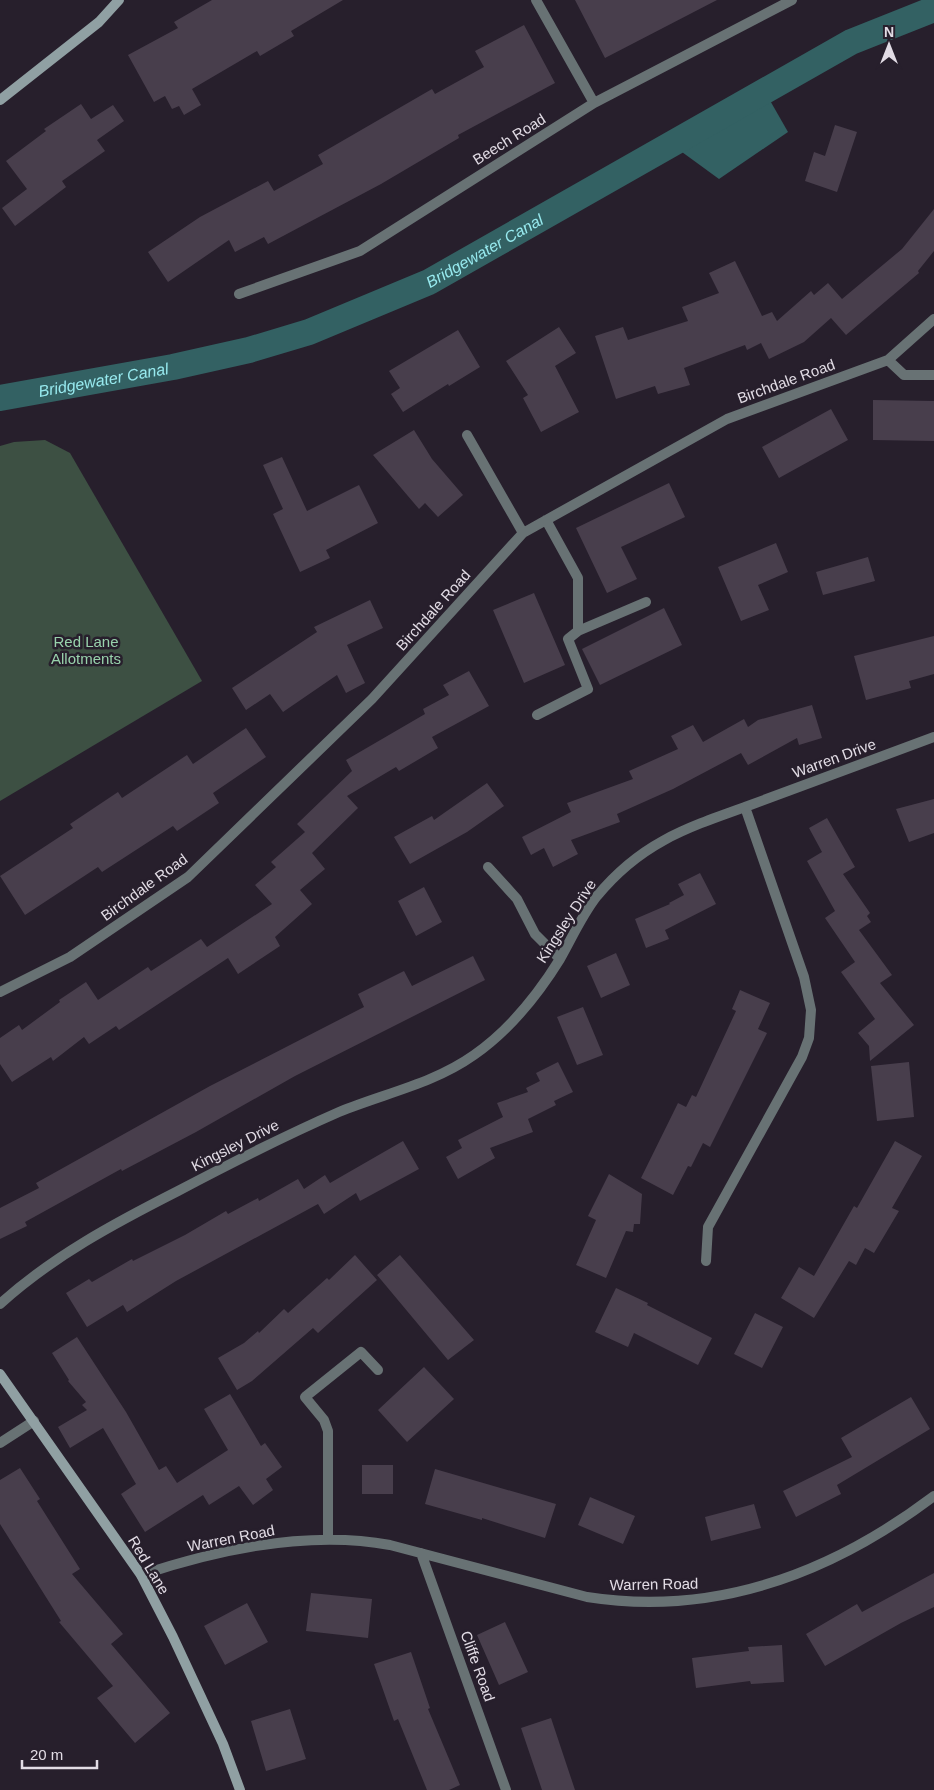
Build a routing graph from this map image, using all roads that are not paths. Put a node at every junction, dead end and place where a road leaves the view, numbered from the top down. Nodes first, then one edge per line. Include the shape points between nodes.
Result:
1 (119, 0) edge
2 (536, 0) edge
3 (792, 0) edge
4 (0, 100) edge
5 (594, 103) junction
6 (239, 294) dead end
7 (934, 319) edge
8 (888, 360) junction
9 (934, 375) edge
10 (467, 435) dead end
11 (546, 520) junction
12 (523, 533) junction
13 (646, 602) dead end
14 (578, 631) junction
15 (537, 715) dead end
16 (934, 737) edge
17 (745, 807) junction
18 (488, 868) dead end
19 (560, 959) junction
20 (0, 992) edge
21 (706, 1261) dead end
22 (0, 1304) edge
23 (378, 1370) dead end
24 (0, 1374) edge
25 (34, 1421) junction
26 (0, 1443) edge
27 (934, 1496) edge
28 (328, 1538) junction
29 (421, 1552) junction
30 (141, 1576) junction
31 (240, 1790) edge
32 (506, 1790) edge

1 - 4 street via 99,22
2 - 5 street
3 - 5 street, Beech Road
5 - 6 street, Beech Road via 360,251
7 - 8 street, Birchdale Road
8 - 9 street via 904,375
8 - 11 street, Birchdale Road via 727,419
10 - 12 street
11 - 12 street, Birchdale Road
11 - 14 street via 578,578
12 - 20 street, Birchdale Road via 372,700 188,877 70,957
13 - 14 street
14 - 15 street via 568,639 588,689
16 - 17 street, Warren Drive
17 - 19 street, Kingsley Drive via 680,830 624,868 597,897
17 - 21 street via 804,977 811,1024 802,1057 708,1227
18 - 19 street via 517,899 535,934
19 - 22 street, Kingsley Drive via 519,1016 496,1038 450,1071 365,1101 221,1168 69,1250
23 - 28 street via 361,1352 305,1397 324,1420 328,1431
24 - 25 street, Red Lane
25 - 26 street
25 - 30 street, Red Lane
27 - 29 street, Warren Road via 883,1531 799,1574 751,1590 703,1599 617,1602 587,1597
28 - 29 street, Warren Road via 361,1540
28 - 30 street, Warren Road via 222,1553
29 - 32 street, Cliffe Road
30 - 31 street, Red Lane via 223,1744

